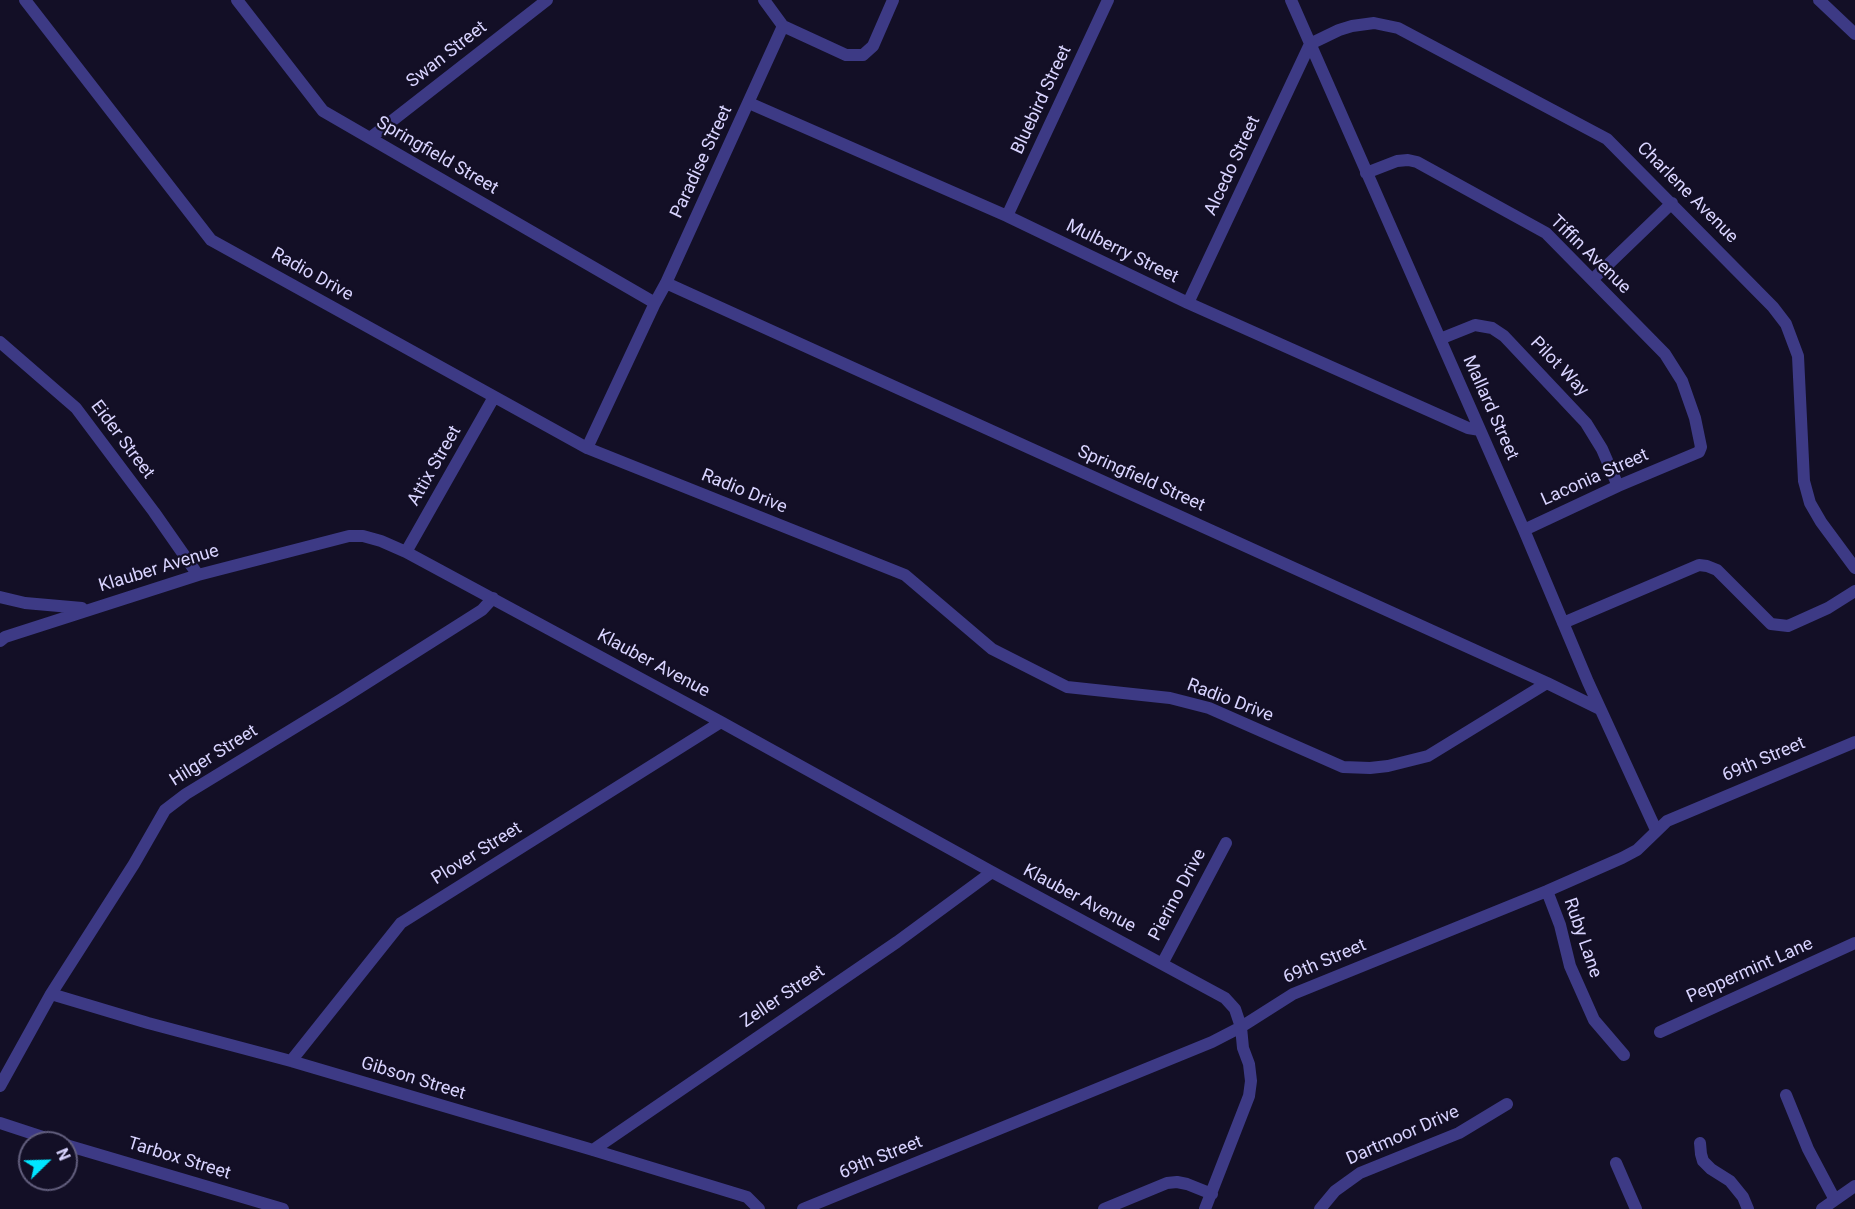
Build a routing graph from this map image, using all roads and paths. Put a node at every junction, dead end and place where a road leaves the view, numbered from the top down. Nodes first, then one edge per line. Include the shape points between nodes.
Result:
1 (25, 0) edge
2 (237, 0) edge
3 (547, 0) edge
4 (764, 0) edge
5 (893, 0) edge
6 (1108, 0) edge
7 (1290, 0) edge
8 (1828, 3) edge
9 (783, 26) junction
10 (1855, 34) edge
11 (1311, 44) junction
12 (749, 103) junction
13 (370, 138) junction
14 (1366, 173) junction
15 (1672, 203) junction
16 (1007, 216) junction
17 (1593, 279) junction
18 (666, 283) junction
19 (655, 303) junction
20 (1188, 303) junction
21 (1440, 339) junction
22 (0, 342) edge
23 (494, 397) junction
24 (1480, 430) junction
25 (587, 448) junction
26 (1681, 459) joint
27 (1618, 486) junction
28 (1524, 530) junction
29 (406, 552) junction
30 (1855, 568) edge
31 (198, 575) junction
32 (1855, 591) edge
33 (0, 597) edge
34 (493, 598) junction
35 (107, 603) junction
36 (1563, 623) junction
37 (0, 641) edge
38 (1547, 683) junction
39 (1600, 709) junction
40 (721, 722) junction
41 (1855, 742) edge
42 (1656, 830) junction
43 (1226, 843) dead end
44 (992, 872) junction
45 (1547, 891) junction
46 (1855, 943) edge
47 (1162, 964) junction
48 (51, 994) junction
49 (1241, 1027) junction
50 (1660, 1032) dead end
51 (1624, 1055) dead end
52 (291, 1060) junction
53 (0, 1086) edge
54 (1786, 1095) dead end
55 (1507, 1104) dead end
56 (0, 1123) edge
57 (24, 1131) edge
58 (1700, 1143) dead end
59 (78, 1148) edge
60 (593, 1150) junction
61 (1616, 1163) dead end
62 (1855, 1186) edge
63 (1212, 1194) junction
64 (1829, 1206) edge
65 (283, 1209) edge
66 (759, 1209) edge
67 (803, 1209) edge
68 (1104, 1209) edge
69 (1205, 1209) edge
70 (1320, 1209) edge
71 (1636, 1209) edge
72 (1748, 1209) edge

1 - 23 street, Radio Drive via 211,240
2 - 13 street, Springfield Street via 323,111
3 - 13 street, Swan Street
4 - 9 street
5 - 9 street via 873,46 863,56 846,55
6 - 16 street, Bluebird Street
7 - 11 street, Mallard Street
8 - 10 street
9 - 12 street, Paradise Street
11 - 14 street, Mallard Street
11 - 15 street, Charlene Avenue via 1352,26 1374,22 1398,28 1607,139
11 - 20 street, Alcedo Street
12 - 16 street, Mulberry Street
12 - 18 street, Paradise Street
13 - 19 street, Springfield Street
14 - 17 street, Tiffin Avenue via 1397,161 1417,162 1546,233
14 - 21 street, Mallard Street
15 - 17 street
15 - 30 street, Charlene Avenue via 1786,324 1798,356 1804,481 1810,503
16 - 20 street, Mulberry Street
17 - 26 street, Tiffin Avenue via 1665,354 1682,381 1701,447 1699,452
18 - 19 street, Paradise Street
18 - 38 street, Springfield Street
19 - 25 street, Paradise Street
20 - 24 street, Mulberry Street
21 - 24 street, Mallard Street
21 - 27 street, Pilot Way via 1475,324 1504,336 1586,423
22 - 31 street, Eider Street via 76,408
23 - 25 street, Radio Drive
23 - 29 street, Attix Street
24 - 28 street, Mallard Street
25 - 38 street, Radio Drive via 905,575 992,649 1066,687 1170,698 1209,708 1342,767 1388,766 1428,756
26 - 27 street, Laconia Street
27 - 28 street, Laconia Street
28 - 36 street, Mallard Street
29 - 31 street, Klauber Avenue via 363,536 349,536
29 - 34 street, Klauber Avenue
31 - 35 street, Klauber Avenue
32 - 36 street via 1788,626 1772,624 1716,570 1699,565
33 - 35 street via 47,606 86,608
34 - 40 street, Klauber Avenue
34 - 48 street, Hilger Street via 482,610 165,810
35 - 37 street, Klauber Avenue
36 - 39 street, Mallard Street
38 - 39 street, Springfield Street
39 - 42 street, Mallard Street
40 - 44 street, Klauber Avenue
40 - 52 street, Plover Street via 401,923
41 - 42 street, 69th Street via 1667,821
42 - 45 street, 69th Street via 1637,850
43 - 47 street, Pierino Drive
44 - 47 street, Klauber Avenue
44 - 60 street, Zeller Street via 897,942
45 - 49 street, 69th Street via 1293,994
45 - 51 street, Ruby Lane via 1570,966 1594,1020
46 - 50 street, Peppermint Lane
47 - 49 street, Klauber Avenue via 1225,998 1235,1009
48 - 52 street, Gibson Street
48 - 53 street, Hilger Street
49 - 63 street, Klauber Avenue via 1251,1073 1250,1089
49 - 67 street, 69th Street
52 - 60 street, Gibson Street
54 - 64 street
55 - 70 street, Dartmoor Drive via 1459,1133 1360,1173 1335,1191
56 - 57 street
58 - 72 street via 1703,1161 1730,1181
59 - 65 street, Tarbox Street
60 - 66 street, Gibson Street via 747,1197
61 - 71 street
62 - 64 street
63 - 68 street via 1187,1184 1167,1183
63 - 69 street, Klauber Avenue

